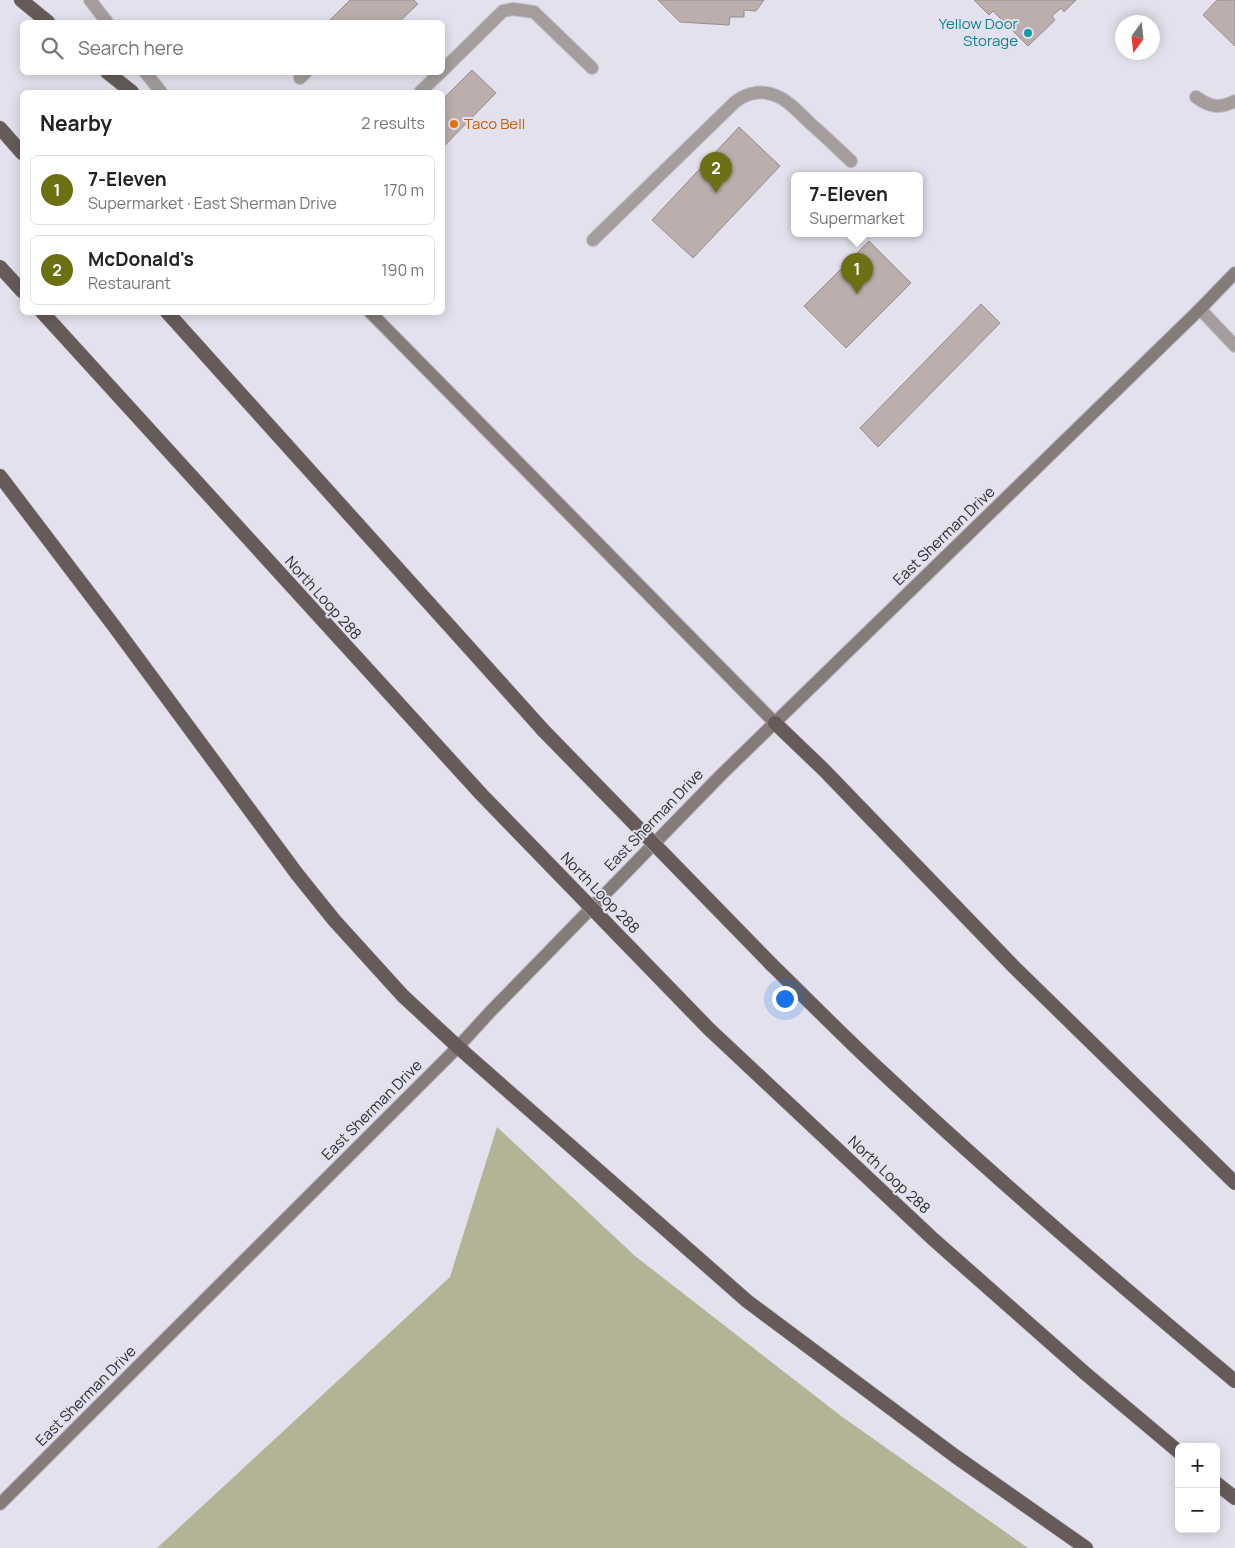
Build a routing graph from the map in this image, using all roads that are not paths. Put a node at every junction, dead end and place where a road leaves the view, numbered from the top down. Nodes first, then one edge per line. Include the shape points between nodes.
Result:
1 (21, 0) edge
2 (90, 0) edge
3 (46, 20) edge
4 (105, 20) edge
5 (592, 68) dead end
6 (445, 69) edge
7 (111, 75) edge
8 (147, 75) edge
9 (439, 75) edge
10 (130, 90) edge
11 (159, 90) edge
12 (422, 90) edge
13 (1196, 96) dead end
14 (1235, 101) edge
15 (0, 128) edge
16 (20, 151) edge
17 (851, 161) dead end
18 (593, 240) dead end
19 (0, 266) edge
20 (1235, 273) edge
21 (20, 289) edge
22 (1200, 309) junction
23 (45, 315) edge
24 (170, 315) edge
25 (373, 315) edge
26 (1235, 346) edge
27 (0, 476) edge
28 (775, 722) junction
29 (458, 1047) junction
30 (1235, 1183) edge
31 (1235, 1381) edge
32 (1175, 1449) edge
33 (1220, 1486) edge
34 (1235, 1498) edge
35 (0, 1504) edge
36 (1086, 1548) edge

1 - 3 highway
2 - 4 street
5 - 6 street via 534,12 513,9 503,11
7 - 10 highway
8 - 11 street
9 - 12 street
13 - 14 street via 1216,106
15 - 16 highway
17 - 18 street via 789,103 771,94 750,94 735,102
19 - 21 highway
20 - 22 main road, East Sherman Drive
22 - 26 street
22 - 28 main road, East Sherman Drive
23 - 32 highway, North Loop 288, bridge via 481,794 709,1028 933,1239
24 - 31 highway, bridge via 543,730 771,964 881,1071 1007,1186
25 - 28 main road
27 - 29 highway via 321,905 403,996
28 - 29 main road, East Sherman Drive
28 - 30 highway via 1013,966
29 - 35 main road, East Sherman Drive
29 - 36 highway via 747,1301 955,1456
33 - 34 highway

